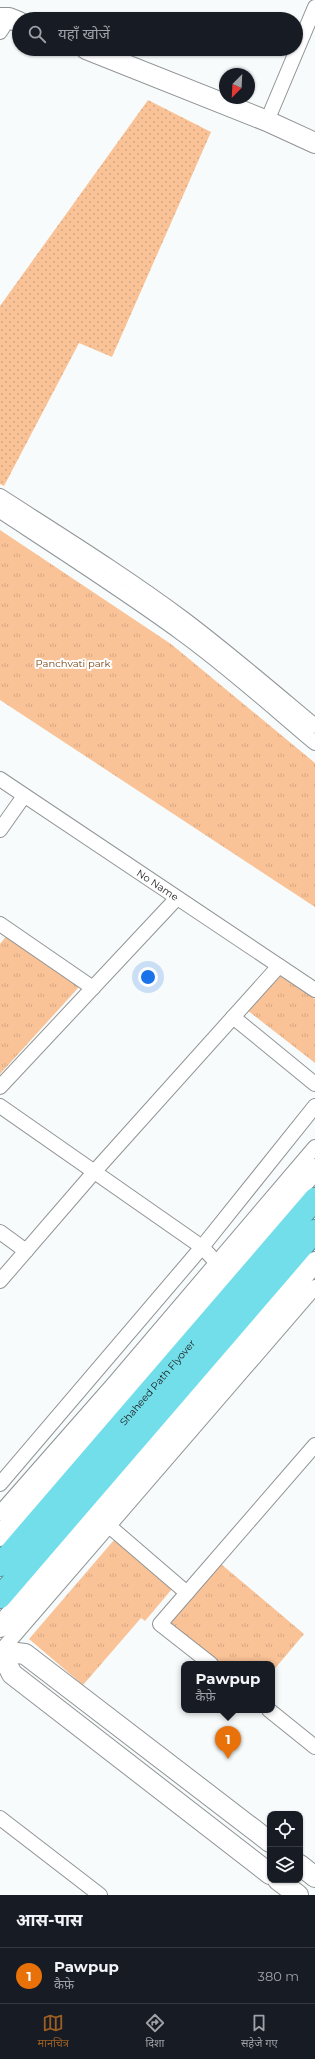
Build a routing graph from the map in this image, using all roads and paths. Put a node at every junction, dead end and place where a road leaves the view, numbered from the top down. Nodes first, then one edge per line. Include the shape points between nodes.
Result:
1 (304, 0) edge
2 (315, 6) edge
3 (303, 35) edge
4 (104, 56) edge
5 (294, 56) edge
6 (267, 121) junction
7 (315, 143) edge
8 (0, 496) edge
9 (0, 511) edge
10 (315, 726) edge
11 (315, 743) edge
12 (0, 779) edge
13 (24, 796) junction
14 (0, 830) edge
15 (177, 898) junction
16 (1, 927) edge
17 (278, 966) junction
18 (93, 988) junction
19 (315, 990) edge
20 (233, 1017) junction
21 (315, 1084) edge
22 (0, 1087) edge
23 (0, 1106) edge
24 (315, 1106) edge
25 (315, 1147) edge
26 (315, 1169) edge
27 (95, 1171) junction
28 (315, 1199) edge
29 (315, 1231) edge
30 (0, 1232) edge
31 (202, 1247) junction
32 (26, 1251) junction
33 (216, 1262) junction
34 (315, 1262) edge
35 (0, 1281) edge
36 (315, 1287) edge
37 (315, 1445) edge
38 (0, 1484) edge
39 (0, 1513) edge
40 (109, 1526) junction
41 (0, 1536) edge
42 (0, 1565) edge
43 (187, 1593) junction
44 (0, 1596) edge
45 (0, 1627) edge
46 (0, 1651) edge
47 (206, 1661) edge
48 (273, 1713) edge
49 (315, 1747) edge
50 (0, 1818) edge
51 (267, 1840) edge
52 (303, 1867) edge
53 (267, 1872) edge
54 (315, 1877) edge
55 (282, 1883) edge
56 (100, 1895) edge
57 (298, 1895) edge

1 - 2 street
2 - 3 street
4 - 6 street
5 - 6 street
6 - 7 street
8 - 10 street via 129,580 183,619
9 - 11 street via 124,592 182,634 236,675
12 - 13 street, No Name
13 - 14 street
13 - 15 street, No Name
15 - 17 street, No Name
15 - 18 street
16 - 18 street
17 - 19 street, No Name
17 - 20 street
18 - 22 street
20 - 21 street
20 - 27 street
23 - 27 street
24 - 31 street
25 - 33 street
26 - 41 street
27 - 31 street
27 - 32 street
28 - 42 highway, Shaheed Path Flyover
29 - 44 highway, Shaheed Path Flyover
30 - 32 street
31 - 33 street
31 - 38 street
32 - 35 street
33 - 39 street
34 - 45 street
36 - 40 street
37 - 43 street
40 - 43 street
40 - 46 street
43 - 47 street via 160,1624
46 - 51 street via 25,1654
46 - 53 street via 12,1674
48 - 49 street
50 - 56 street
52 - 54 street
55 - 57 street

